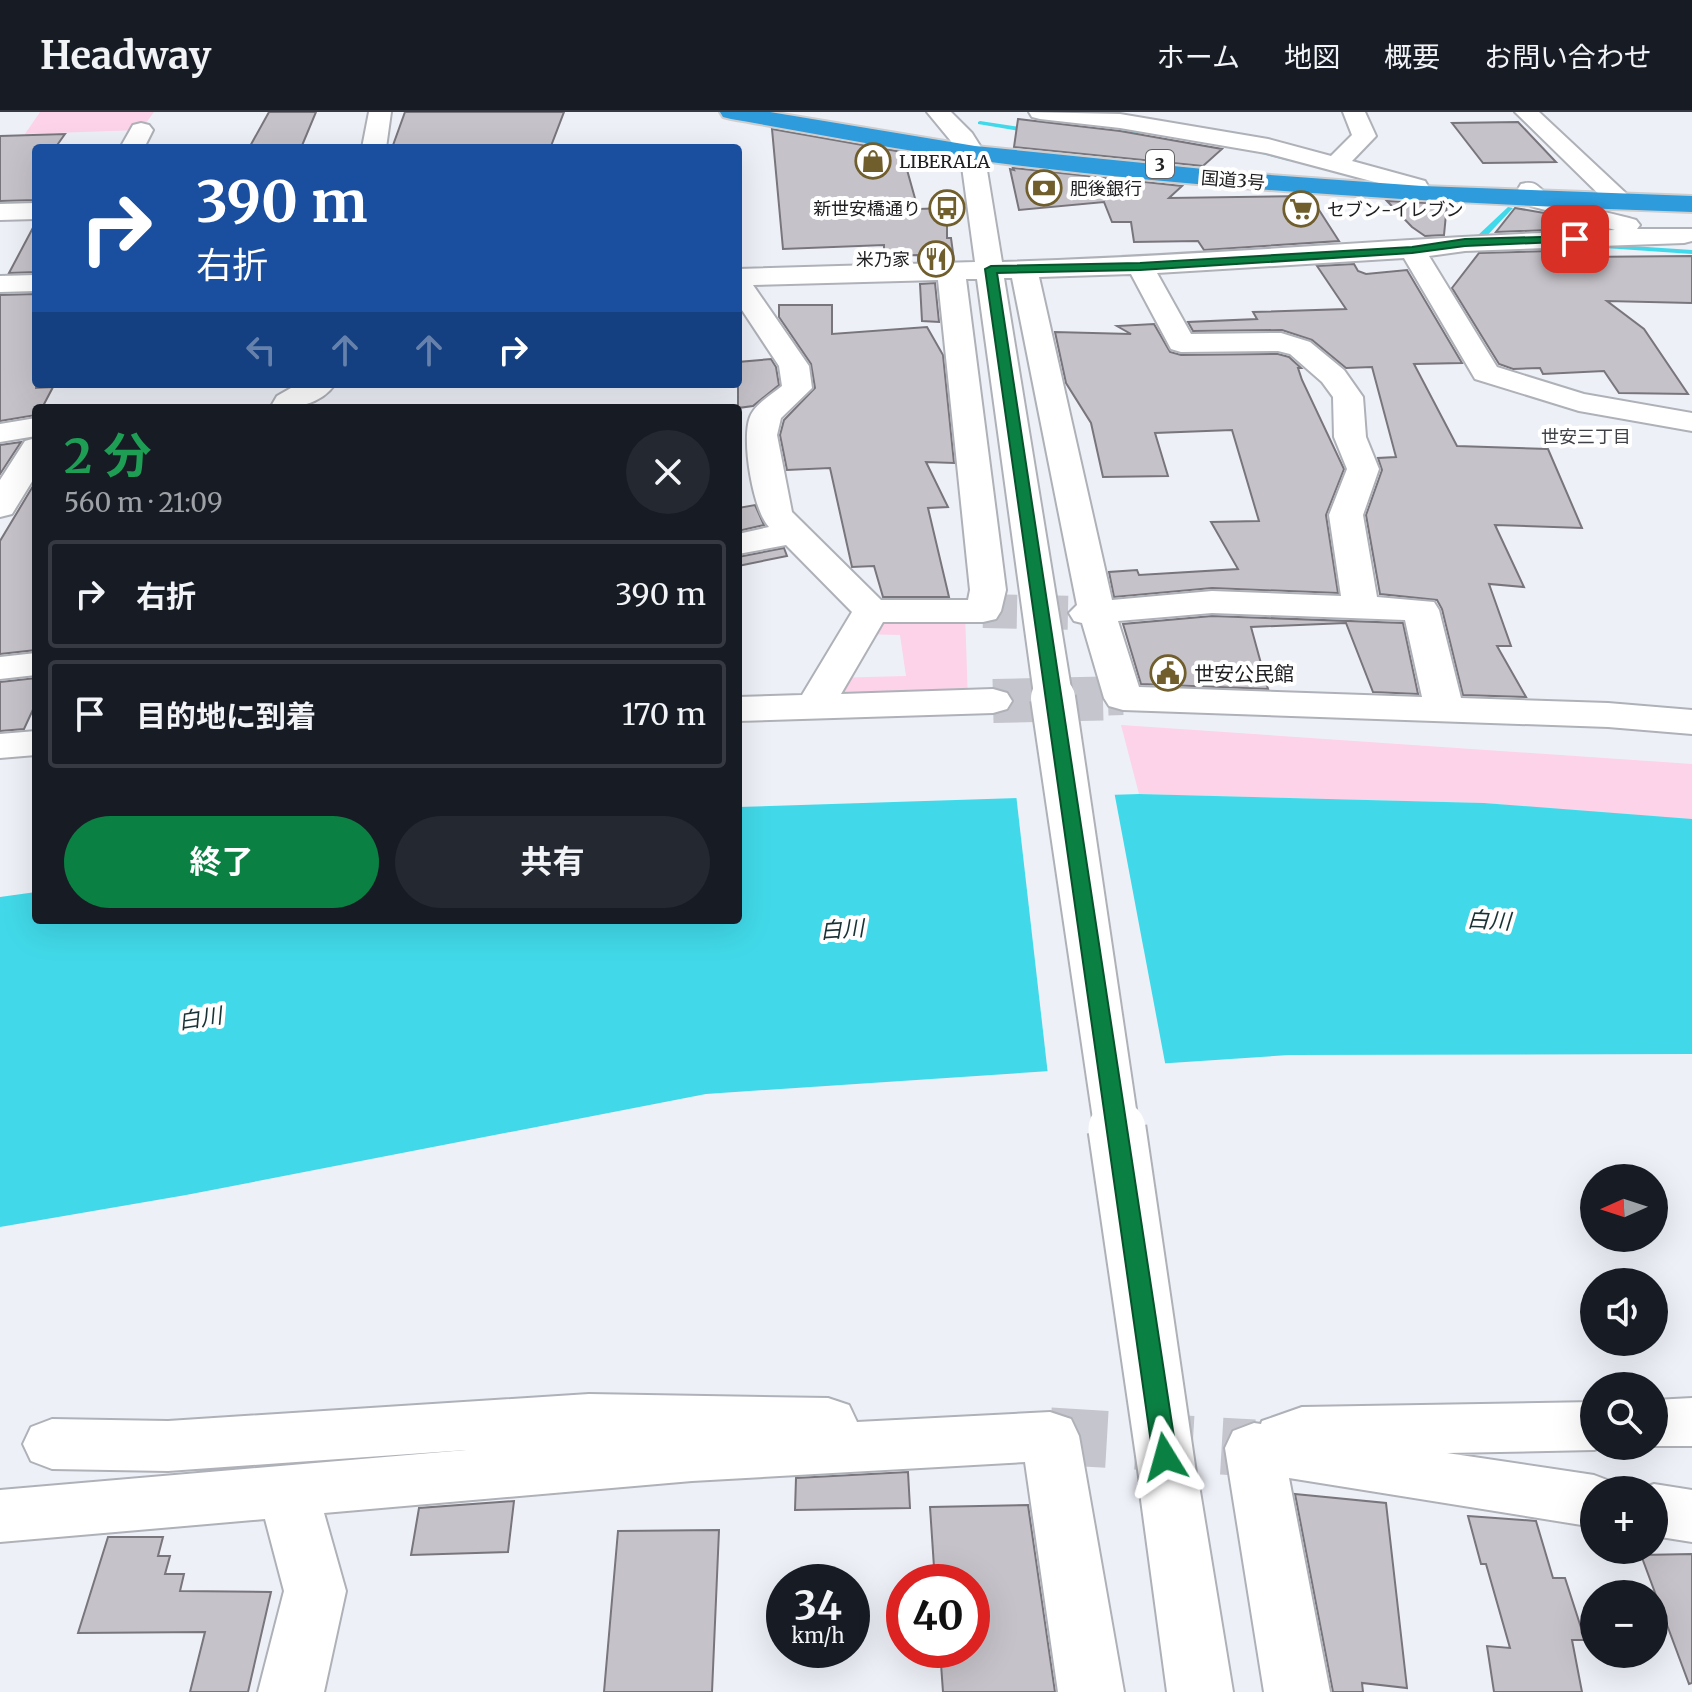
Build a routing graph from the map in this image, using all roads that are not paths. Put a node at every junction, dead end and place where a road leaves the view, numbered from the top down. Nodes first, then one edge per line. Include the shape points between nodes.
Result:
1 (380, 112) edge
2 (731, 112) edge
3 (792, 112) edge
4 (938, 112) edge
5 (1040, 112) edge
6 (1354, 112) edge
7 (1526, 112) edge
8 (375, 144) edge
9 (968, 145) junction
10 (1337, 163) junction
11 (1416, 186) junction
12 (1692, 194) edge
13 (1535, 195) junction
14 (1618, 198) junction
15 (1692, 204) edge
16 (32, 211) edge
17 (0, 212) edge
18 (1688, 236) edge
19 (1412, 250) junction
20 (1140, 266) junction
21 (991, 269) junction
22 (1024, 269) junction
23 (951, 271) junction
24 (742, 280) edge
25 (32, 283) edge
26 (0, 284) edge
27 (742, 286) edge
28 (313, 388) edge
29 (287, 404) edge
30 (1692, 422) edge
31 (32, 428) edge
32 (0, 433) edge
33 (32, 455) edge
34 (0, 507) edge
35 (793, 533) junction
36 (742, 543) edge
37 (1361, 608) junction
38 (871, 611) junction
39 (1092, 613) junction
40 (32, 664) edge
41 (0, 668) edge
42 (993, 701) tunnel mouth
43 (814, 707) junction
44 (742, 709) edge
45 (1444, 709) junction
46 (1692, 722) edge
47 (32, 743) edge
48 (0, 746) edge
49 (1692, 1422) edge
50 (1668, 1423) edge
51 (1580, 1426) edge
52 (1050, 1436) junction
53 (52, 1444) dead end
54 (1254, 1448) junction
55 (288, 1492) junction
56 (1580, 1499) edge
57 (1668, 1512) edge
58 (0, 1516) edge
59 (1692, 1516) edge
60 (291, 1692) edge
61 (1091, 1692) edge
62 (1200, 1692) edge
63 (1297, 1692) edge

1 - 8 street
2 - 9 highway, 国道3号 / 3
3 - 9 highway, 国道3号 / 3
4 - 9 street
5 - 10 street via 1193,133
6 - 10 street via 1364,136
7 - 14 street
9 - 11 highway, 国道3号 / 3
9 - 13 highway, 国道3号 / 3 via 1234,180
9 - 21 street
10 - 11 street
11 - 13 highway, 国道3号 / 3
12 - 14 highway, 国道3号 / 3
13 - 14 highway, 国道3号 / 3
13 - 18 street via 1624,225
14 - 15 highway, 国道3号 / 3
16 - 17 street
18 - 19 street via 1465,243
19 - 20 street
19 - 30 street via 1486,373 1579,402
20 - 22 street
20 - 37 street via 1181,343 1281,342 1300,348 1348,397 1350,437 1363,469 1346,515
21 - 22 street
21 - 23 street
21 - 62 street, bridge
22 - 39 street
23 - 24 street
23 - 38 street via 988,590 983,611
25 - 26 street
27 - 35 street via 794,366 797,388 766,415 761,435 776,515
28 - 29 street
31 - 32 street
33 - 34 street
35 - 36 street
35 - 38 street
37 - 39 street via 1212,602
37 - 45 street via 1421,610
38 - 43 street
39 - 45 street via 1123,698
40 - 41 street
42 - 43 street
43 - 44 street
45 - 46 street
47 - 48 street
49 - 50 street
51 - 54 street via 1302,1431
52 - 53 street via 920,1424 589,1418 168,1446
52 - 55 street via 692,1456
52 - 61 street
54 - 56 street
54 - 63 street
55 - 58 street
55 - 60 street via 315,1591
57 - 59 street

